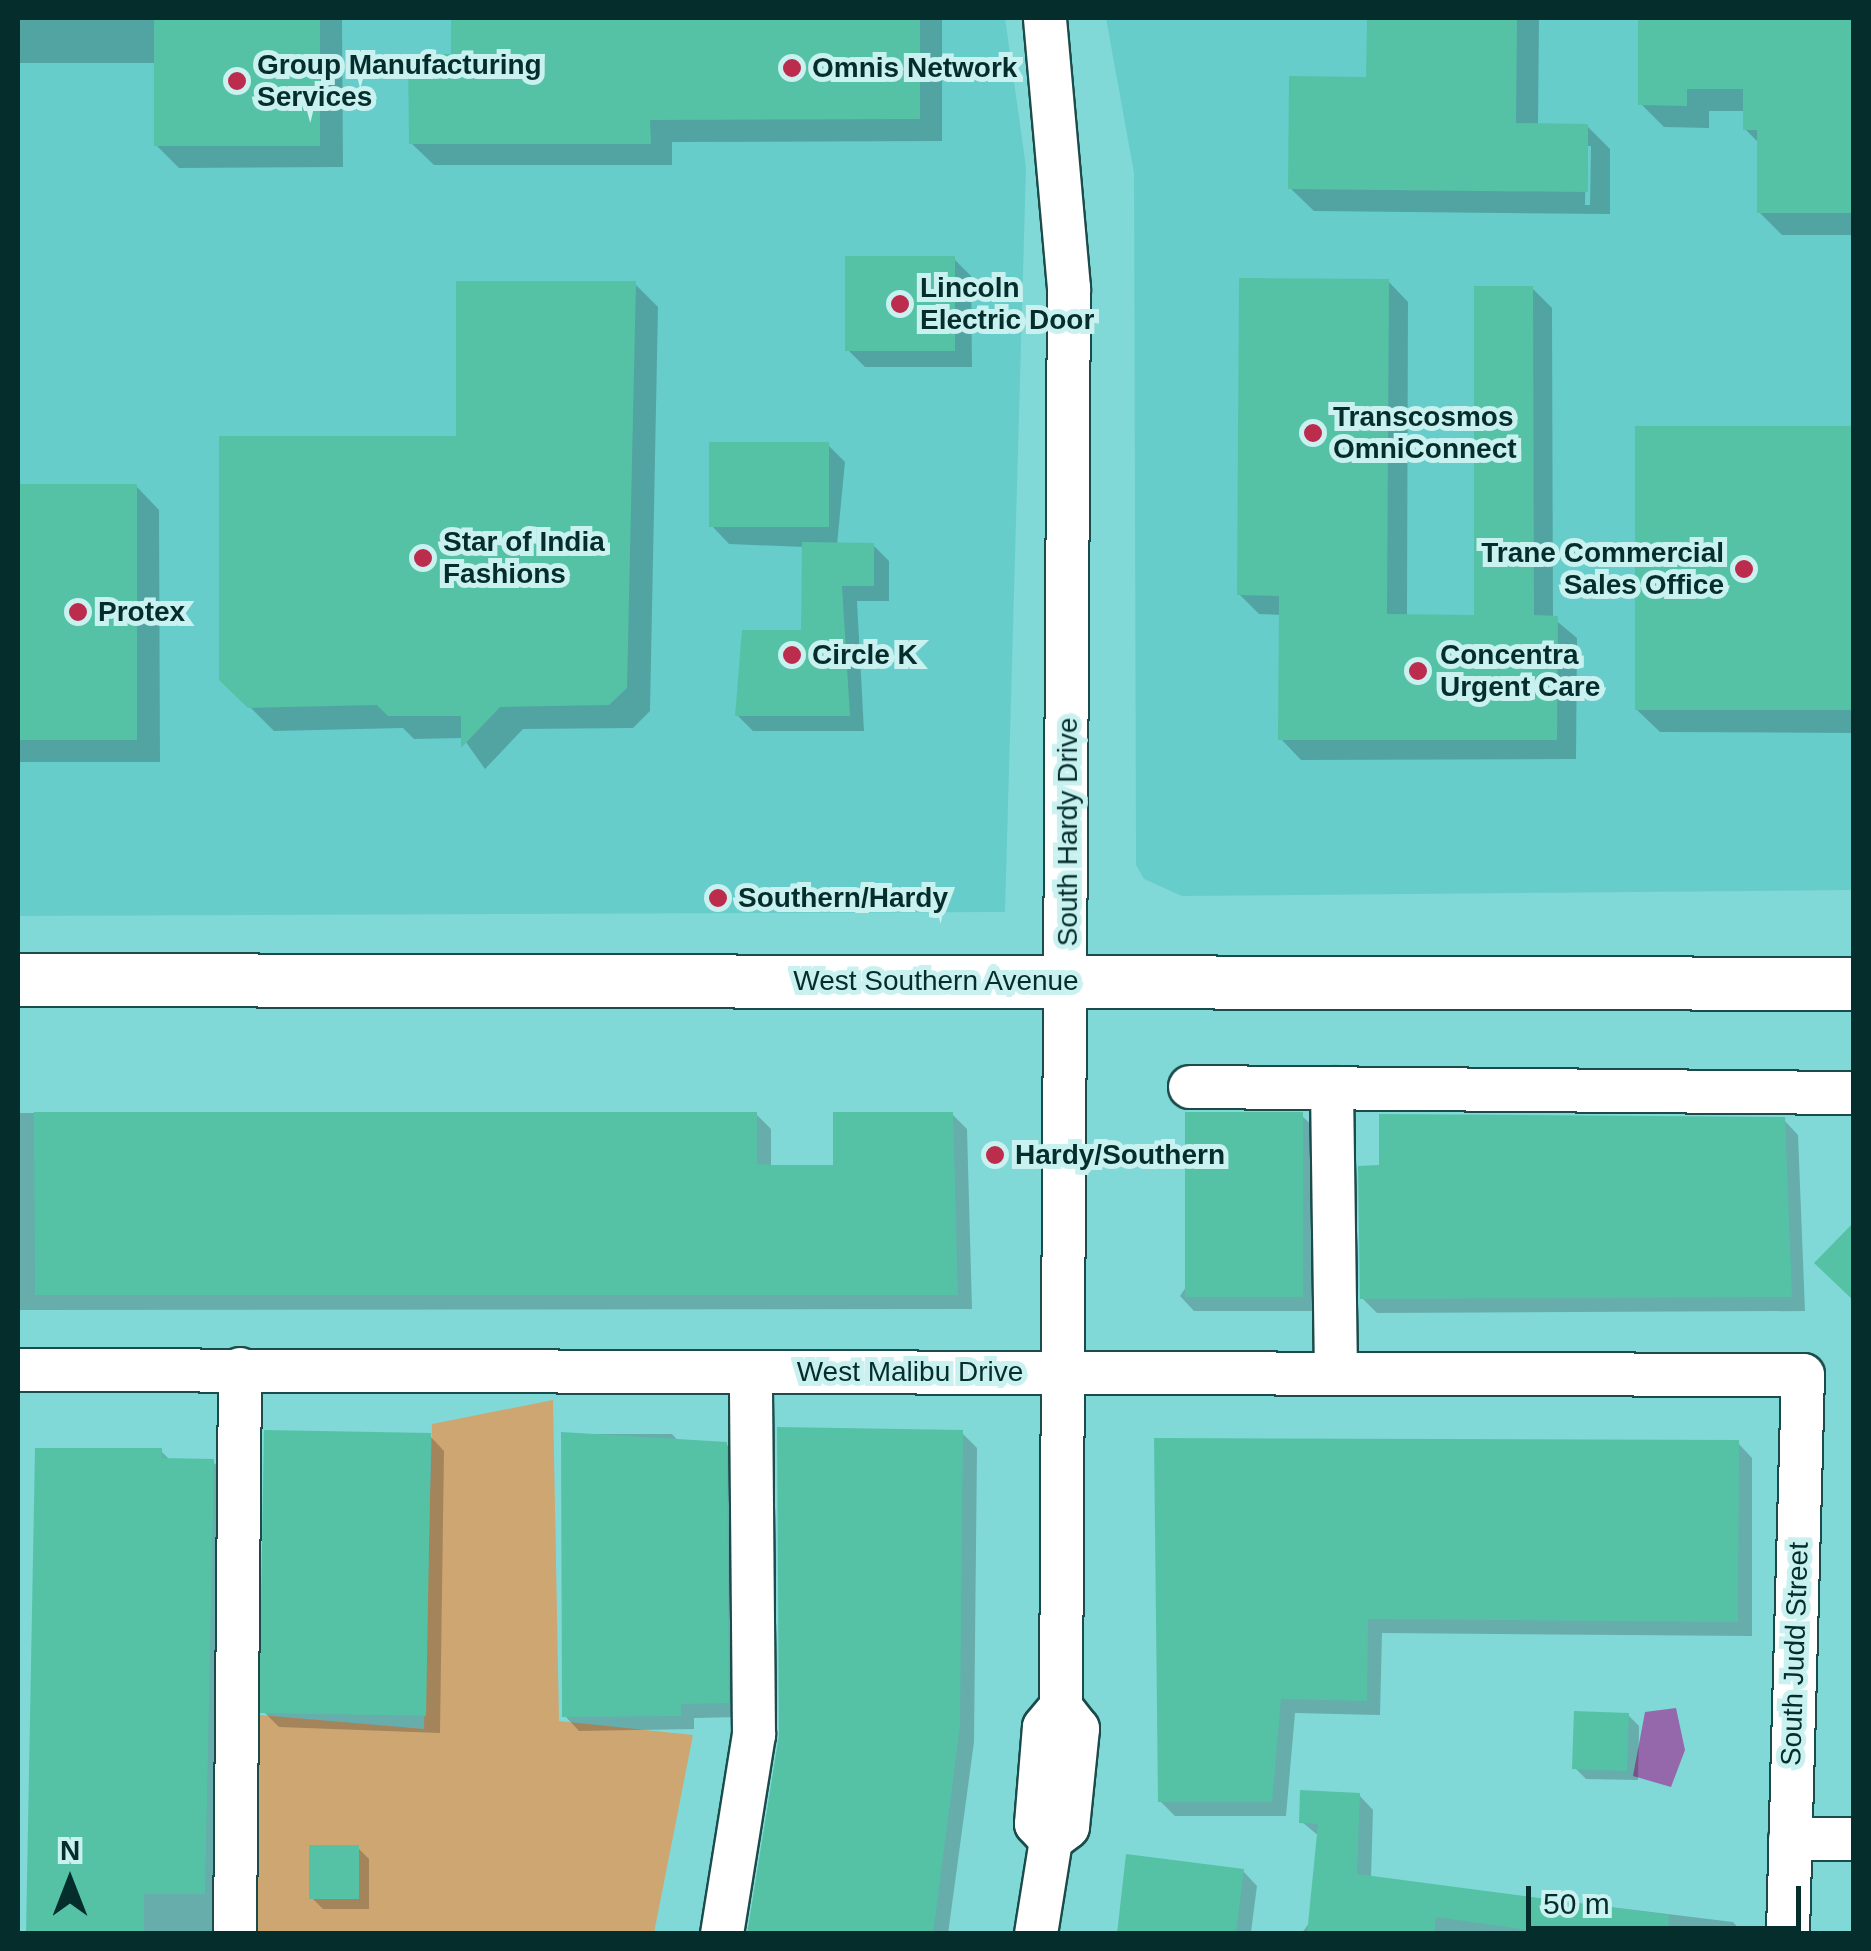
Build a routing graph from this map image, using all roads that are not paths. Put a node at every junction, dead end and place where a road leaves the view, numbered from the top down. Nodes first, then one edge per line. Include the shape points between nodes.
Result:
1 (1046, 18) edge
2 (18, 980) edge
3 (1068, 982) junction
4 (1854, 984) edge
5 (1190, 1086) dead end
6 (1332, 1088) junction
7 (1854, 1094) edge
8 (240, 1369) junction
9 (18, 1370) edge
10 (1067, 1371) junction
11 (1336, 1372) junction
12 (751, 1374) junction
13 (1803, 1376) joint
14 (1790, 1838) junction
15 (1854, 1840) edge
16 (235, 1934) edge
17 (722, 1934) edge
18 (1036, 1934) edge
19 (1788, 1934) edge

1 - 3 street, South Hardy Drive via 1069,288
2 - 3 main road, West Southern Avenue
3 - 4 main road, West Southern Avenue
3 - 10 street, South Hardy Drive
5 - 6 street
6 - 7 street
6 - 11 street
8 - 9 street, West Malibu Drive
8 - 12 street, West Malibu Drive
8 - 16 street
10 - 11 street, West Malibu Drive
10 - 12 street, West Malibu Drive
10 - 18 street, South Hardy Drive via 1061,1707 1044,1727 1036,1824 1051,1840
11 - 13 street, West Malibu Drive
12 - 17 street via 754,1735
13 - 14 street, South Judd Street
14 - 15 street
14 - 19 street, South Judd Street

